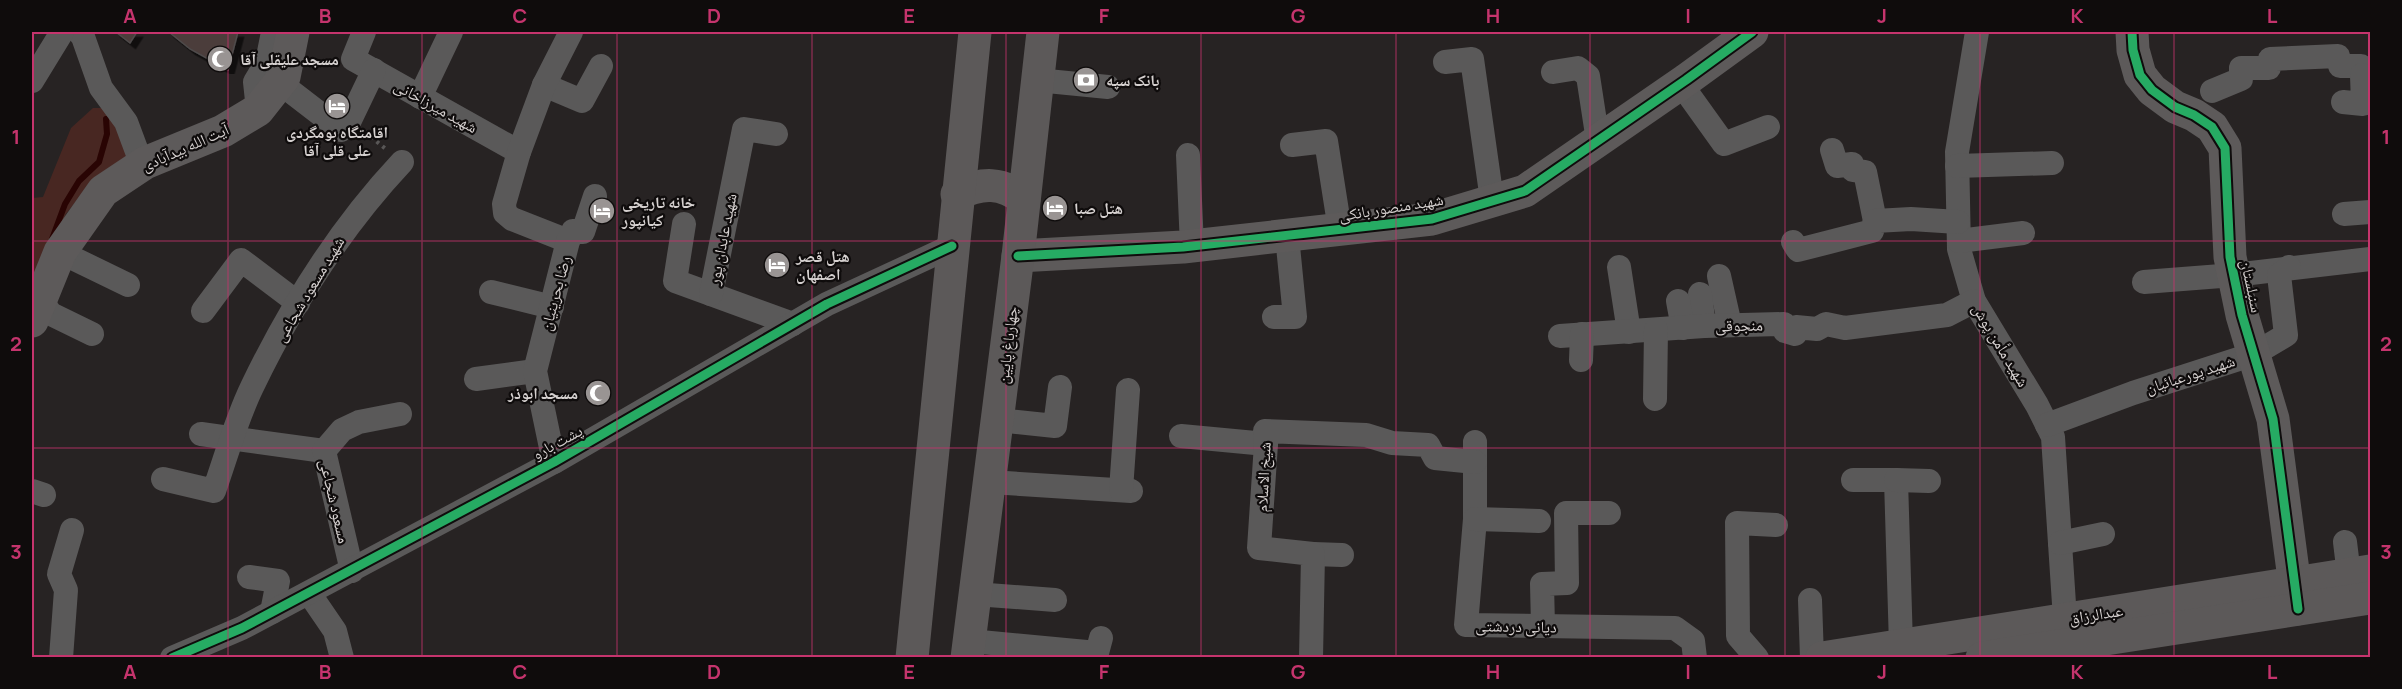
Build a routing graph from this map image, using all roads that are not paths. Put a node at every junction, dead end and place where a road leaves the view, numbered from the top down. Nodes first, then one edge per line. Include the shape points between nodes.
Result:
1 (62, 32) edge
2 (80, 32) edge
3 (273, 32) edge
4 (293, 32) edge
5 (364, 32) edge
6 (451, 32) edge
7 (572, 32) edge
8 (975, 32) edge
9 (1042, 32) edge
10 (1752, 32) edge
11 (1977, 32) edge
12 (2132, 32) edge
13 (1445, 62) dead end
14 (601, 66) dead end
15 (374, 70) junction
16 (1553, 72) dead end
17 (2366, 75) edge
18 (1037, 80) junction
19 (32, 81) edge
20 (280, 83) junction
21 (1681, 84) junction
22 (544, 85) junction
23 (1108, 87) dead end
24 (2212, 91) dead end
25 (420, 98) junction
26 (2343, 102) dead end
27 (258, 110) junction
28 (1768, 127) dead end
29 (776, 134) dead end
30 (1598, 141) junction
31 (1292, 145) dead end
32 (1832, 150) dead end
33 (519, 152) junction
34 (1188, 155) dead end
35 (402, 162) road end
36 (2052, 163) dead end
37 (142, 165) junction
38 (1957, 166) junction
39 (957, 194) junction
40 (595, 196) dead end
41 (1024, 199) junction
42 (1492, 200) junction
43 (2370, 212) edge
44 (2343, 214) dead end
45 (1875, 221) junction
46 (684, 224) dead end
47 (1340, 230) junction
48 (1959, 231) junction
49 (2023, 233) dead end
50 (1287, 236) junction
51 (568, 241) junction
52 (1793, 242) dead end
53 (952, 246) junction
54 (1192, 246) junction
55 (60, 252) junction
56 (1018, 256) junction
57 (2370, 262) edge
58 (1619, 267) dead end
59 (2289, 267) junction
60 (2234, 275) junction
61 (1719, 276) dead end
62 (2144, 282) dead end
63 (128, 285) dead end
64 (491, 292) dead end
65 (711, 294) junction
66 (1689, 298) dead end
67 (1974, 302) junction
68 (298, 303) junction
69 (35, 304) edge
70 (552, 307) junction
71 (203, 311) dead end
72 (1274, 317) dead end
73 (793, 324) junction
74 (1730, 325) junction
75 (1694, 327) junction
76 (1656, 330) junction
77 (1629, 332) junction
78 (92, 334) dead end
79 (2254, 354) junction
80 (1581, 360) dead end
81 (535, 370) junction
82 (476, 379) dead end
83 (1060, 387) dead end
84 (1128, 390) dead end
85 (1655, 399) dead end
86 (399, 414) dead end
87 (998, 420) junction
88 (2047, 425) junction
89 (201, 434) dead end
90 (1181, 436) dead end
91 (232, 438) junction
92 (1266, 444) junction
93 (324, 452) junction
94 (1475, 452) joint
95 (554, 462) junction
96 (163, 479) dead end
97 (1853, 480) dead end
98 (1896, 480) junction
99 (1929, 481) dead end
100 (990, 482) junction
101 (929, 496) junction
102 (1609, 513) dead end
103 (1475, 519) junction
104 (1539, 520) dead end
105 (1776, 525) dead end
106 (72, 530) dead end
107 (2103, 534) dead end
108 (2060, 543) junction
109 (2345, 543) dead end
110 (1313, 554) junction
111 (1342, 555) dead end
112 (352, 571) junction
113 (249, 577) dead end
114 (2366, 589) edge
115 (309, 593) junction
116 (975, 594) junction
117 (2297, 596) junction
118 (1055, 600) dead end
119 (1810, 600) dead end
120 (272, 612) junction
121 (1543, 626) junction
122 (1101, 638) dead end
123 (2068, 640) edge
124 (1902, 651) edge
125 (970, 652) edge
126 (61, 657) edge
127 (172, 657) edge
128 (342, 657) edge
129 (896, 657) edge
130 (912, 657) edge
131 (1311, 657) edge
132 (1695, 657) edge
133 (1757, 657) edge
134 (1812, 657) edge
135 (1822, 657) edge
136 (1982, 657) edge

1 - 19 street
2 - 37 street via 101,88 126,122
3 - 27 street via 267,62 255,82
4 - 20 street, آیت الله بیدآبادی
5 - 15 street, شهید میرزاخانی via 353,59
6 - 25 street
7 - 22 street, رضا بحرینیان
8 - 39 main road
9 - 18 main road, چهارباغ پایین
10 - 21 street, شهید منصور بانکی
11 - 38 street, شهید مأمن پوش
12 - 60 street, سنبلستان via 2140,75 2152,90 2212,127 2225,148
13 - 42 street via 1472,59
14 - 22 street via 582,101
15 - 20 street via 350,120 341,130
15 - 25 street, شهید میرزاخانی
16 - 30 street via 1578,68 1588,76
17 - 24 street via 2361,66 2340,66 2338,56 2270,59 2269,68 2241,68 2241,80
17 - 26 street via 2363,104
18 - 23 street
18 - 41 main road, چهارباغ پایین
20 - 27 street, آیت الله بیدآبادی
21 - 28 street via 1724,144
21 - 30 street, شهید منصور بانکی
22 - 33 street, رضا بحرینیان
25 - 33 street, شهید میرزاخانی
27 - 37 street, آیت الله بیدآبادی via 223,131
29 - 65 street, شهید عابدان پور via 744,129
30 - 42 street, شهید منصور بانکی via 1525,191
31 - 47 street via 1326,141
32 - 45 street via 1837,166 1852,164 1854,170 1865,172
33 - 51 street, رضا بحرینیان via 505,213
34 - 54 street
35 - 68 street, شهید مسعود شجاعی via 348,224
36 - 38 street
37 - 55 street, آیت الله بیدآبادی via 103,191
38 - 48 street, شهید مأمن پوش
39 - 41 main road via 976,186 994,186 1010,189
39 - 53 main road
40 - 51 street via 583,232 573,231
41 - 56 main road, چهارباغ پایین
42 - 47 street, شهید منصور بانکی via 1432,219
43 - 44 street
45 - 48 street via 1911,219
45 - 52 street via 1872,231 1798,250
46 - 65 street via 675,280
47 - 50 street, شهید منصور بانکی
48 - 49 street
48 - 67 street, شهید مأمن پوش via 1959,249
50 - 54 street, شهید منصور بانکی
50 - 72 street via 1295,317
51 - 70 street, رضا بحرینیان
53 - 73 street, پشت بارو
53 - 101 main road
54 - 56 street, شهید منصور بانکی
55 - 63 street
55 - 69 street, آیت الله بیدآبادی
56 - 87 main road, چهارباغ پایین
57 - 59 street
58 - 77 street
59 - 60 street
59 - 79 street, شهید پورعبائیان via 2279,275 2286,335
60 - 62 street
60 - 79 street, سنبلستان
61 - 74 street
64 - 70 street
65 - 73 street, شهید عابدان پور
66 - 75 street
67 - 74 street, منجوقی via 1947,315 1845,328 1826,324 1818,329 1796,327 1795,334 1785,331 1784,324
67 - 88 street, شهید مأمن پوش
68 - 71 street via 241,260
68 - 91 street, شهید مسعود شجاعی via 252,388
69 - 78 street
70 - 81 street, رضا بحرینیان
73 - 95 street, پشت بارو
74 - 75 street, منجوقی
75 - 76 street, منجوقی
76 - 77 street, منجوقی
76 - 85 street
77 - 80 street, منجوقی via 1571,335
79 - 88 street, شهید پورعبائیان
79 - 117 street, سنبلستان via 2273,419
81 - 82 street
81 - 95 street, رضا بحرینیان
83 - 87 street via 1055,426
84 - 100 street via 1126,491
86 - 93 street via 359,422 342,430
87 - 100 main road, چهارباغ پایین
88 - 108 street, شهید مأمن پوش via 2053,437
89 - 91 street, مسعود شجاعی
90 - 92 street
91 - 93 street, مسعود شجاعی
91 - 96 street, شهید مسعود شجاعی via 214,491
92 - 94 street, شیخ الاسلام via 1265,431 1366,435 1392,443 1428,445 1435,458
92 - 110 street, شیخ الاسلام via 1259,548
93 - 112 street, مسعود شجاعی
94 - 103 street, دیانی دردشتی
95 - 112 street, پشت بارو
97 - 98 street
98 - 99 street
98 - 124 street
100 - 116 main road, چهارباغ پایین
101 - 129 main road via 910,543
101 - 130 main road
102 - 121 street via 1566,513 1567,583 1542,584
103 - 104 street
103 - 121 street, دیانی دردشتی via 1466,625
105 - 133 street via 1737,522 1738,636
106 - 126 street via 59,574 66,590
107 - 108 street
108 - 123 street, شهید مأمن پوش
109 - 114 street
110 - 111 street
110 - 131 street
112 - 115 street, پشت بارو
113 - 120 street via 278,581
114 - 117 main road, عبدالرزاق
115 - 120 street, پشت بارو
115 - 128 street via 335,631
116 - 118 street
116 - 125 main road, چهارباغ پایین
117 - 123 main road, عبدالرزاق
119 - 134 street
120 - 127 street, پشت بارو
121 - 132 street, دیانی دردشتی via 1585,633 1675,628 1693,641
122 - 125 street via 1097,653
123 - 124 main road, عبدالرزاق
123 - 136 main road, عبدالرزاق
124 - 135 main road, عبدالرزاق

